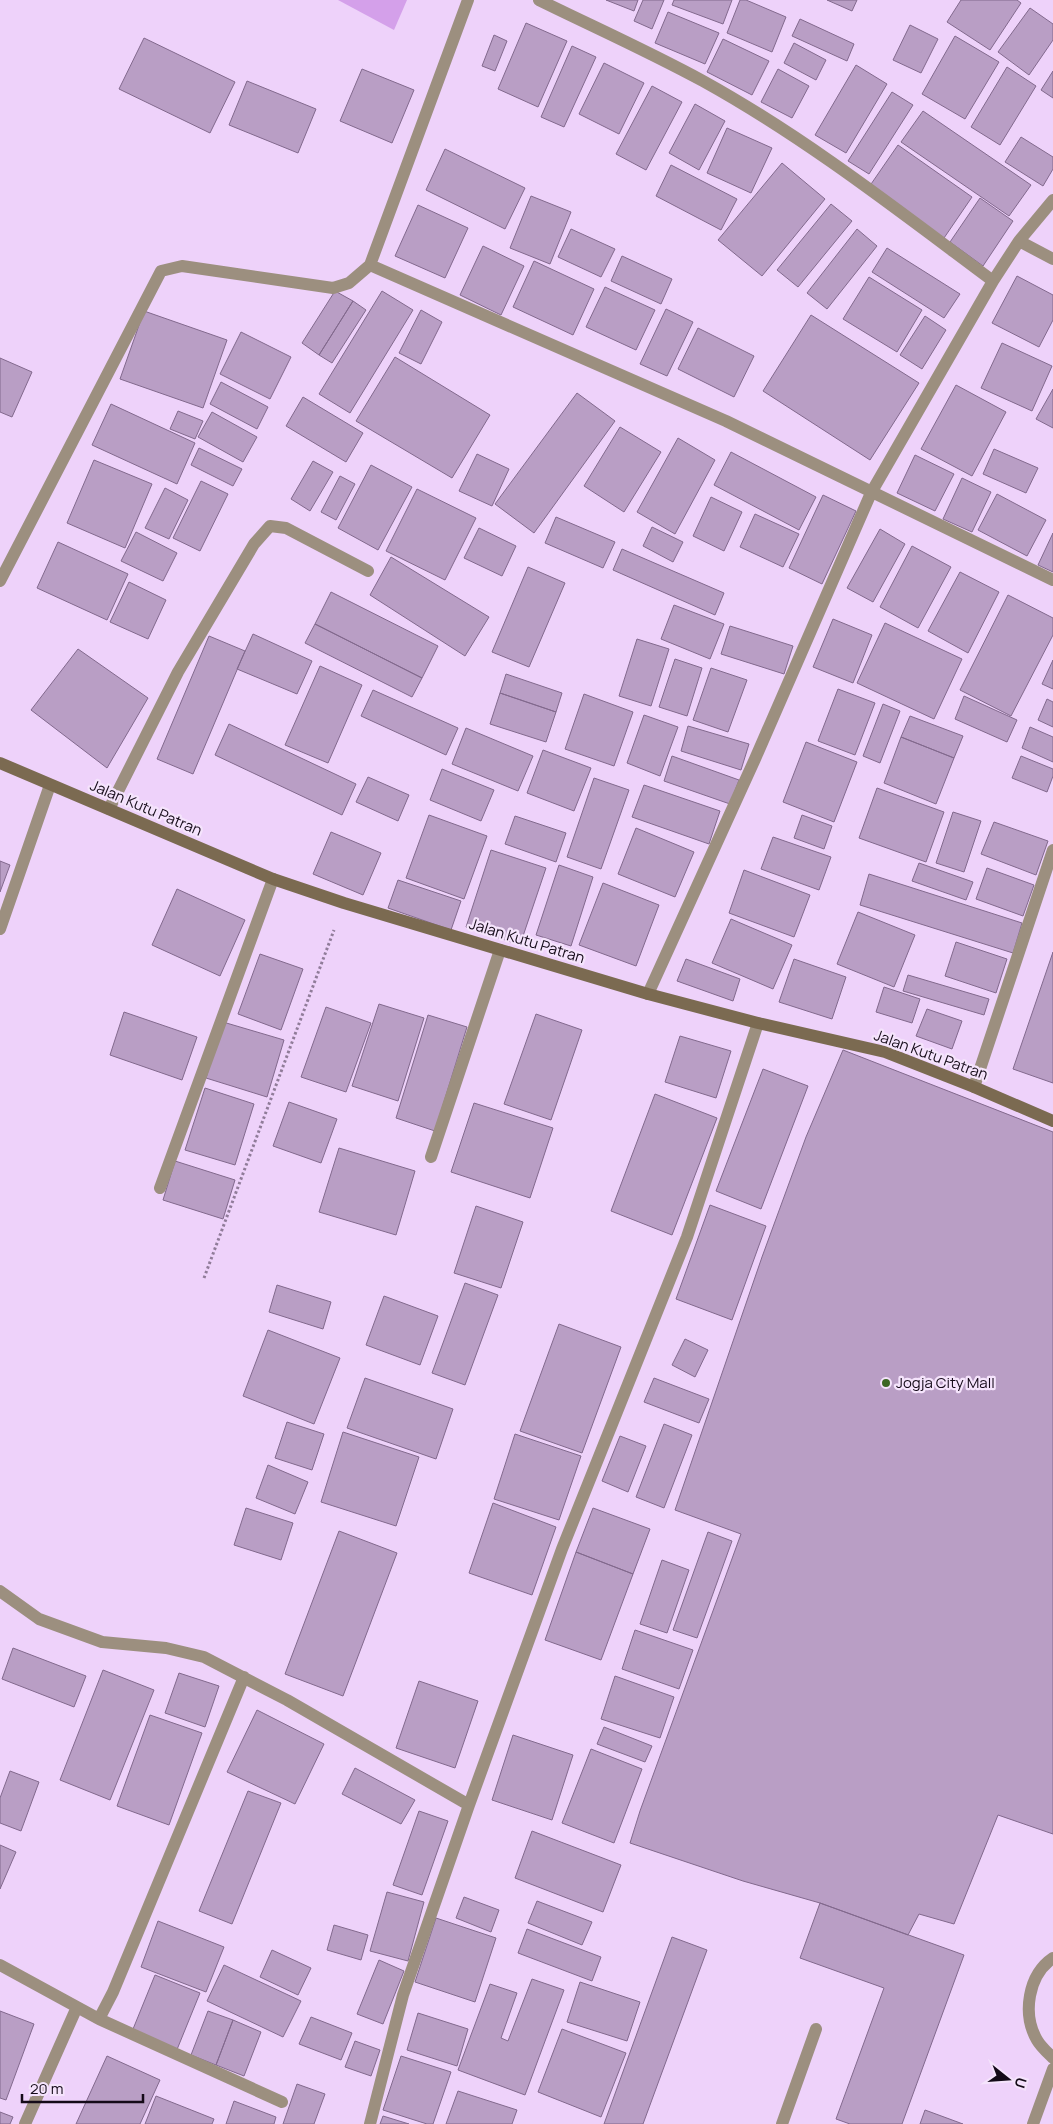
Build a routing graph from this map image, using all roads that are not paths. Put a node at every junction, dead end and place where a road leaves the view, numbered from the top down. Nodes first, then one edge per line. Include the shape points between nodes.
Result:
1 (468, 0) edge
2 (539, 0) edge
3 (1053, 200) edge
4 (1019, 241) junction
5 (1053, 259) edge
6 (370, 265) junction
7 (993, 281) junction
8 (871, 493) junction
9 (368, 571) dead end
10 (1053, 580) edge
11 (0, 581) edge
12 (0, 763) edge
13 (50, 785) junction
14 (109, 809) junction
15 (1053, 850) edge
16 (273, 880) junction
17 (0, 929) edge
18 (500, 950) junction
19 (648, 994) junction
20 (758, 1023) junction
21 (974, 1087) junction
22 (1053, 1121) edge
23 (431, 1157) dead end
24 (160, 1188) dead end
25 (0, 1591) edge
26 (244, 1677) junction
27 (469, 1805) junction
28 (1053, 1958) edge
29 (0, 1965) edge
30 (77, 2006) junction
31 (99, 2020) junction
32 (816, 2029) dead end
33 (1053, 2058) edge
34 (1053, 2070) edge
35 (282, 2102) dead end
36 (25, 2124) edge
37 (370, 2124) edge
38 (782, 2124) edge
39 (1033, 2124) edge

1 - 6 street
2 - 7 street via 703,81 776,126 830,160
3 - 4 street
4 - 5 street
4 - 7 street
6 - 8 street via 726,421
6 - 11 street via 349,283 333,288 182,266 161,271
7 - 8 street
8 - 10 street
8 - 19 street
9 - 14 street via 286,528 270,526 254,544 178,672
12 - 13 street, Jalan Kutu Patran
13 - 14 street, Jalan Kutu Patran
13 - 17 street
14 - 16 street, Jalan Kutu Patran
15 - 21 street
16 - 18 street, Jalan Kutu Patran
16 - 24 street
18 - 19 street, Jalan Kutu Patran
18 - 23 street
19 - 20 street, Jalan Kutu Patran
20 - 21 street, Jalan Kutu Patran via 885,1052
20 - 27 street via 687,1237 562,1549
21 - 22 street, Jalan Kutu Patran
25 - 26 street via 39,1619 102,1642 166,1648 204,1657
26 - 27 street
26 - 31 street via 114,1992
27 - 37 street via 403,1995
28 - 33 street via 1045,1963 1031,1988 1028,2015 1037,2041
29 - 30 street
30 - 31 street
30 - 36 street
31 - 35 street
32 - 38 street
34 - 39 street

